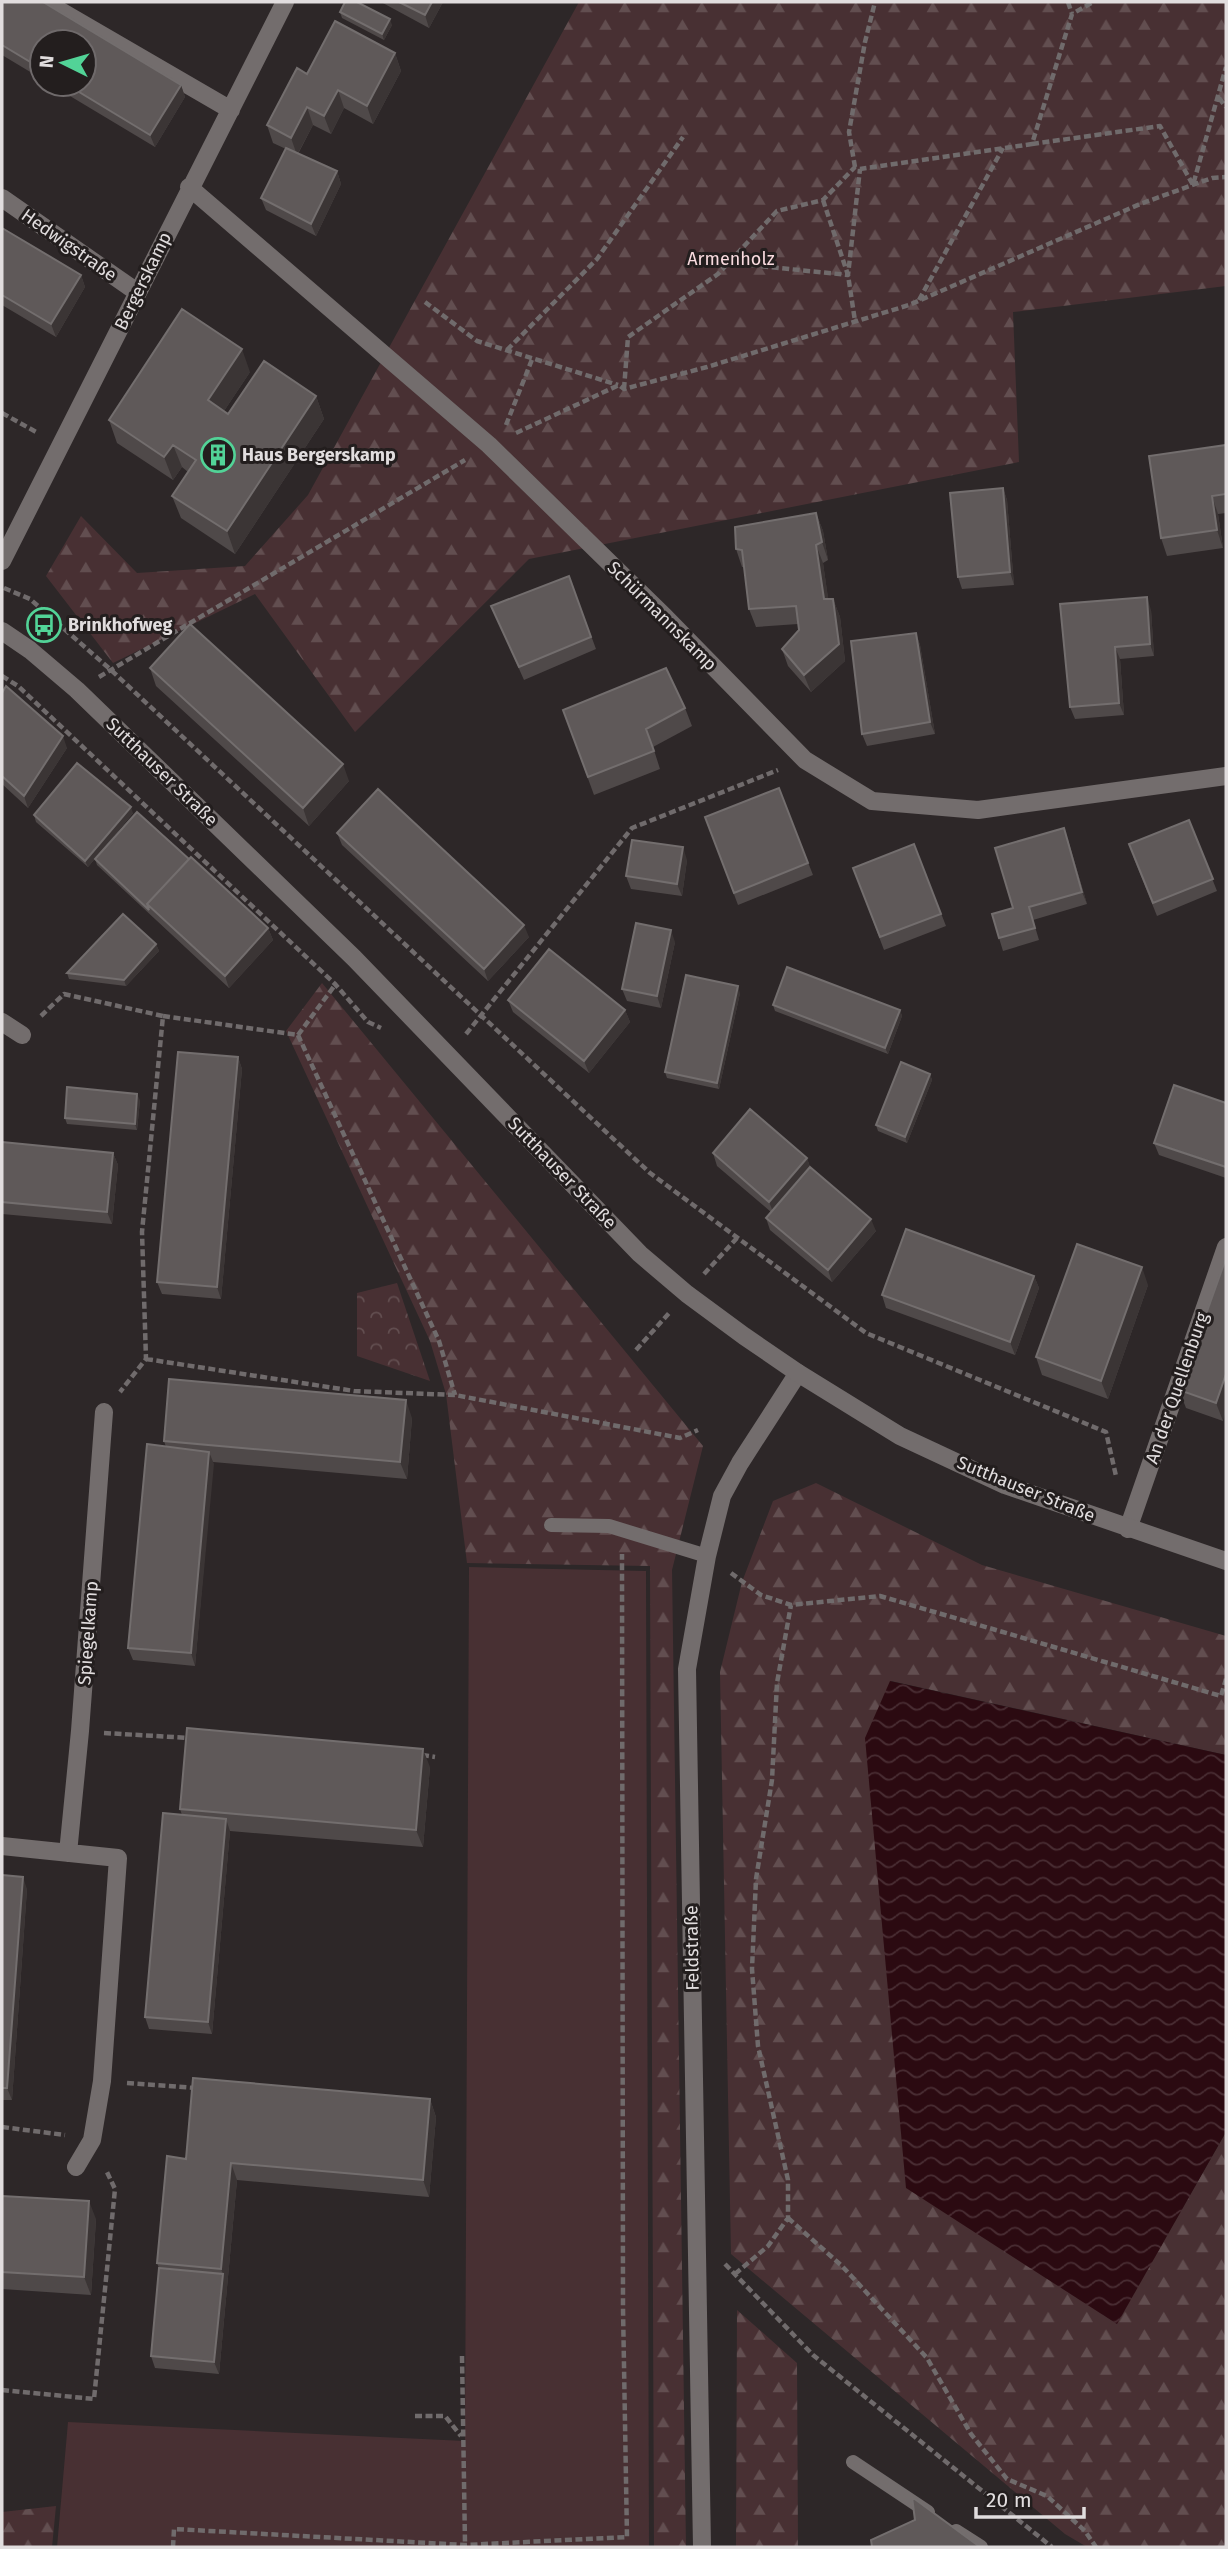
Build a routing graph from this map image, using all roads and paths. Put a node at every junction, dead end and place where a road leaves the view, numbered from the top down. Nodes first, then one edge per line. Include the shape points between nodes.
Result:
1 (45, 2) edge
2 (285, 2) edge
3 (875, 2) edge
4 (1068, 2) edge
5 (1093, 2) edge
6 (1072, 14) junction
7 (1226, 68) edge
8 (1218, 97) junction
9 (1226, 107) edge
10 (231, 110) junction
11 (683, 137) dead end
12 (1032, 144) junction
13 (1004, 148) junction
14 (857, 168) junction
15 (1226, 177) edge
16 (1193, 185) junction
17 (189, 187) junction
18 (2, 198) edge
19 (823, 200) junction
20 (729, 263) junction
21 (848, 275) junction
22 (137, 292) junction
23 (919, 301) junction
24 (425, 302) dead end
25 (855, 321) junction
26 (507, 350) junction
27 (533, 357) junction
28 (621, 387) junction
29 (2, 413) edge
30 (495, 442) junction
31 (62, 446) junction
32 (2, 561) edge
33 (2, 586) edge
34 (2, 631) edge
35 (111, 670) junction
36 (2, 676) edge
37 (77, 690) junction
38 (805, 760) junction
39 (1226, 776) edge
40 (354, 958) junction
41 (335, 984) junction
42 (481, 1015) junction
43 (163, 1016) junction
44 (2, 1021) edge
45 (368, 1022) dead end
46 (22, 1035) joint
47 (298, 1035) junction
48 (449, 1055) junction
49 (1226, 1247) edge
50 (146, 1359) junction
51 (798, 1373) junction
52 (455, 1395) junction
53 (104, 1412) joint
54 (698, 1430) dead end
55 (1106, 1432) dead end
56 (551, 1525) dead end
57 (1128, 1528) junction
58 (621, 1529) junction
59 (707, 1556) junction
60 (1226, 1561) edge
61 (791, 1605) junction
62 (1226, 1679) edge
63 (1221, 1696) junction
64 (1226, 1704) edge
65 (80, 1731) junction
66 (191, 1739) edge
67 (410, 1754) edge
68 (435, 1757) dead end
69 (2, 1846) edge
70 (68, 1853) junction
71 (102, 2081) junction
72 (196, 2088) edge
73 (2, 2127) edge
74 (92, 2140) junction
75 (76, 2167) dead end
76 (788, 2218) junction
77 (462, 2356) dead end
78 (2, 2390) edge
79 (415, 2416) dead end
80 (462, 2437) junction
81 (853, 2462) dead end
82 (465, 2546) edge
83 (173, 2547) edge
84 (702, 2547) edge
85 (981, 2547) edge
86 (1052, 2547) edge
87 (1096, 2547) edge

1 - 10 street
2 - 10 street, Bergerskamp
3 - 14 path via 849,132
4 - 6 path
5 - 6 path
6 - 12 path
7 - 8 path
8 - 9 path
8 - 16 path
10 - 17 street, Bergerskamp
11 - 26 path via 597,259
12 - 13 path
12 - 16 path via 1160,126
13 - 14 path
13 - 23 path
14 - 19 path
14 - 21 path
15 - 16 path
16 - 23 path
17 - 22 street, Bergerskamp
17 - 30 street, Schürmannskamp
18 - 22 street, Hedwigstraße
19 - 20 path via 777,211
19 - 21 path
20 - 21 path
20 - 28 path via 628,337
21 - 25 path
22 - 31 street, Bergerskamp
23 - 25 path
24 - 26 path via 477,341
25 - 28 path via 707,368
26 - 27 path
27 - 28 path
27 - 30 path
28 - 30 path
29 - 31 path
30 - 35 path
30 - 38 street, Schürmannskamp
31 - 32 street, Bergerskamp
33 - 35 path via 30,599
34 - 37 street, Sutthauser Straße
35 - 37 path
35 - 42 path
36 - 41 path via 18,686
37 - 40 street, Sutthauser Straße
38 - 39 street, Schürmannskamp via 872,801 978,810
38 - 42 path via 632,828
40 - 41 path
40 - 48 street, Sutthauser Straße
41 - 45 path
41 - 47 path
42 - 48 path
42 - 55 path via 650,1173 866,1334
43 - 46 path via 64,994
43 - 47 path
43 - 50 path via 142,1232
44 - 46 street
47 - 52 path via 439,1341
48 - 51 street, Sutthauser Straße via 639,1254
49 - 57 street, An der Quellenburg
50 - 52 path via 354,1391
50 - 53 path
51 - 57 street, Sutthauser Straße via 900,1436 1005,1485
51 - 59 street, Feldstraße via 722,1496
52 - 54 path via 680,1438
53 - 65 street, Spiegelkamp
56 - 58 lane
57 - 60 street, Sutthauser Straße
58 - 59 lane
58 - 82 path via 627,2537
59 - 61 path via 761,1595
59 - 84 street, Feldstraße via 687,1669
61 - 63 path via 880,1596
61 - 76 path via 777,1683 772,1780 756,1879 752,1969 758,2046 788,2180
62 - 63 path
63 - 64 path
65 - 66 path
65 - 70 street, Spiegelkamp
67 - 68 path
69 - 70 street
70 - 71 street via 118,1858
71 - 72 path
71 - 74 street
73 - 74 path
74 - 75 street
74 - 78 path via 115,2189 94,2399
76 - 86 path via 768,2246 735,2274 814,2355
76 - 87 path via 842,2266 927,2358 971,2434 1007,2479 1047,2496
77 - 80 path
79 - 80 path via 445,2416
80 - 82 path
81 - 85 lane
82 - 83 path via 174,2529

